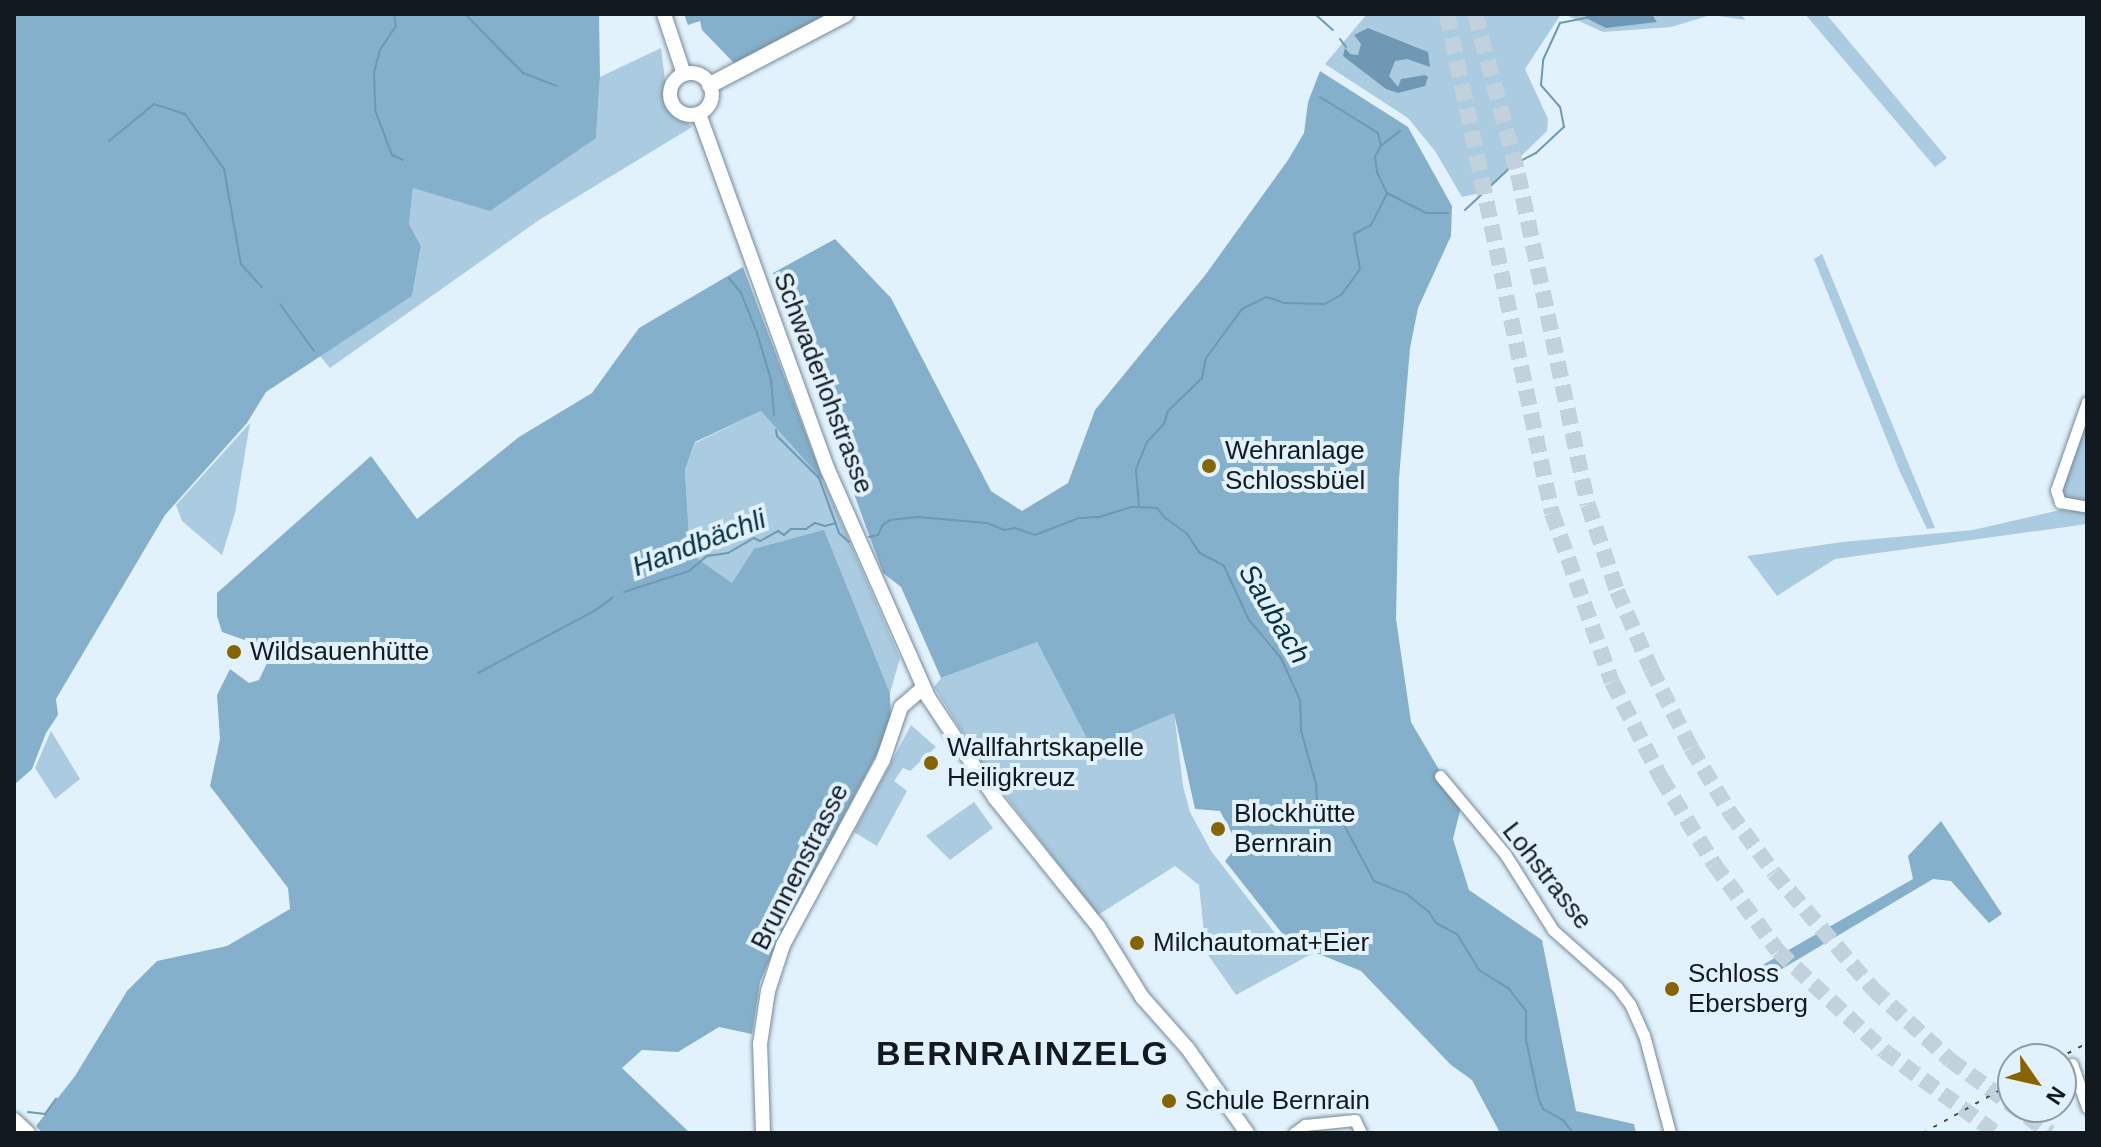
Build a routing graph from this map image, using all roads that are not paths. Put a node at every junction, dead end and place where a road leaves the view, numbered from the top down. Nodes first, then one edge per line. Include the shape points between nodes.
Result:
1 (664, 14) edge
2 (845, 14) edge
3 (684, 74) junction
4 (710, 85) junction
5 (699, 114) junction
6 (2087, 402) edge
7 (2087, 507) edge
8 (925, 693) junction
9 (1440, 776) dead end
10 (2077, 1078) edge
11 (2087, 1107) edge
12 (14, 1120) edge
13 (28, 1133) edge
14 (763, 1133) edge
15 (1247, 1133) edge
16 (1294, 1133) edge
17 (1361, 1133) edge
18 (1670, 1133) edge

1 - 3 main road
2 - 4 highway
3 - 4 main road via 702,76
3 - 5 main road via 673,84 673,105 687,115
4 - 5 main road via 712,98
5 - 8 main road, Schwaderlohstrasse via 828,470
6 - 7 street via 2057,480 2060,502
8 - 14 main road, Brunnenstrasse via 904,702 883,760 803,905 774,971 760,1044
8 - 15 main road, Schwaderlohstrasse via 995,798 1098,926 1142,997 1188,1049
9 - 18 street, Lohstrasse via 1505,854 1553,930 1630,1004 1644,1035
10 - 11 street
12 - 13 main road
16 - 17 street via 1305,1125 1355,1120

